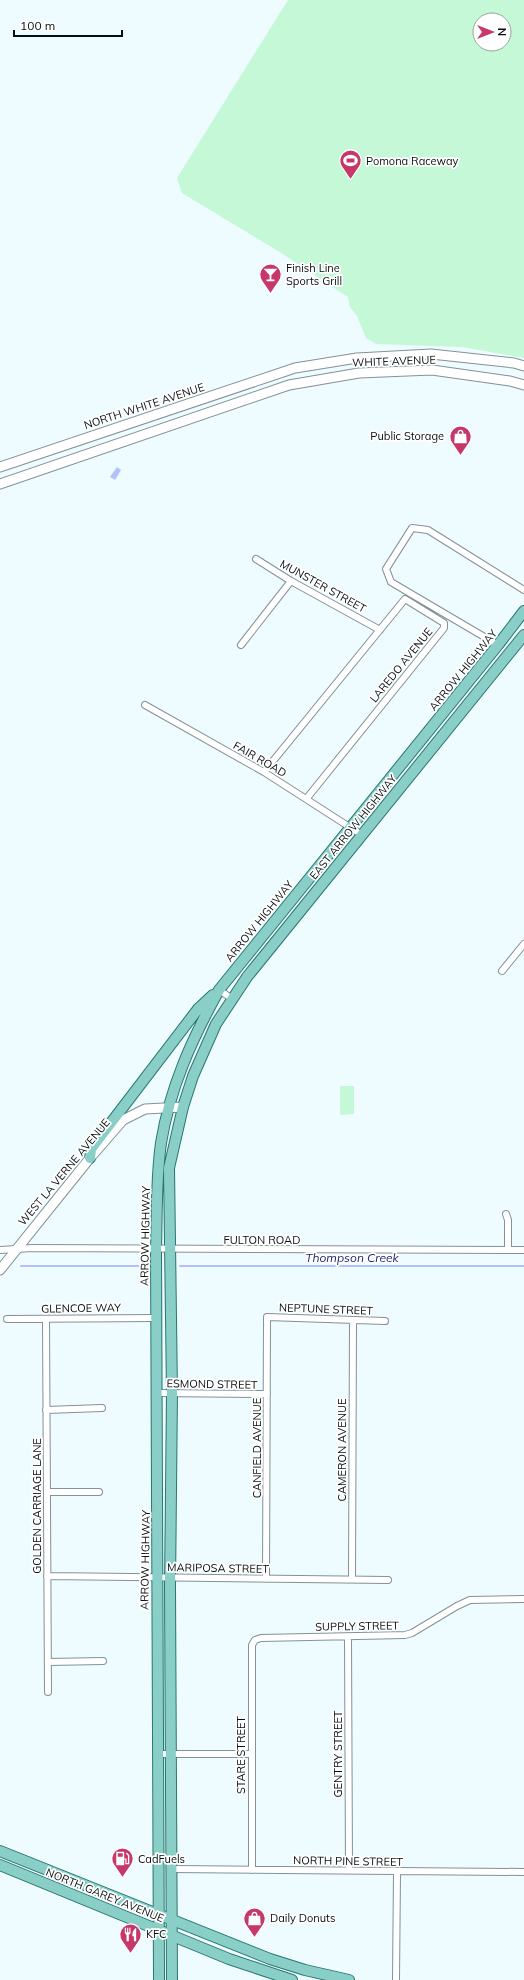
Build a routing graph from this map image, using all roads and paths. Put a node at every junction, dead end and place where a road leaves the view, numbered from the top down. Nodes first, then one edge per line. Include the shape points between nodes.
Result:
1 (524, 366) edge
2 (295, 368) joint
3 (524, 385) edge
4 (0, 467) edge
5 (0, 484) edge
6 (256, 559) dead end
7 (291, 581) junction
8 (524, 590) edge
9 (524, 611) edge
10 (380, 630) junction
11 (524, 635) edge
12 (241, 645) dead end
13 (498, 645) junction
14 (145, 705) dead end
15 (264, 772) junction
16 (307, 798) junction
17 (351, 827) junction
18 (362, 835) junction
19 (524, 944) edge
20 (502, 971) dead end
21 (219, 990) junction
22 (232, 998) junction
23 (169, 1107) junction
24 (183, 1107) junction
25 (90, 1158) junction
26 (506, 1214) dead end
27 (17, 1249) junction
28 (156, 1249) junction
29 (0, 1250) edge
30 (170, 1250) junction
31 (508, 1250) junction
32 (524, 1250) edge
33 (0, 1270) edge
34 (267, 1317) joint
35 (156, 1318) junction
36 (7, 1319) dead end
37 (46, 1319) junction
38 (353, 1321) junction
39 (385, 1322) dead end
40 (158, 1393) junction
41 (172, 1393) junction
42 (267, 1394) junction
43 (102, 1408) dead end
44 (46, 1410) junction
45 (47, 1492) junction
46 (99, 1492) dead end
47 (48, 1576) junction
48 (158, 1576) junction
49 (171, 1577) junction
50 (266, 1578) junction
51 (352, 1579) junction
52 (388, 1580) dead end
53 (524, 1599) edge
54 (348, 1637) junction
55 (255, 1640) joint
56 (103, 1661) dead end
57 (48, 1662) junction
58 (48, 1692) dead end
59 (159, 1754) junction
60 (171, 1754) junction
61 (251, 1754) junction
62 (0, 1851) edge
63 (5, 1856) edge
64 (0, 1865) edge
65 (172, 1869) junction
66 (252, 1870) junction
67 (349, 1870) junction
68 (16, 1872) junction
69 (397, 1872) junction
70 (524, 1872) edge
71 (65, 1877) junction
72 (159, 1915) junction
73 (172, 1920) junction
74 (159, 1929) junction
75 (172, 1934) junction
76 (159, 1980) edge
77 (172, 1980) edge
78 (292, 1980) edge
79 (349, 1980) edge
80 (396, 1980) edge

1 - 2 main road, WHITE AVENUE via 431,354 357,358
2 - 4 main road, NORTH WHITE AVENUE
3 - 5 main road, WHITE AVENUE via 432,370 359,373 289,385
6 - 7 street, MUNSTER STREET
7 - 10 street, MUNSTER STREET
7 - 12 street
8 - 13 street via 428,530 412,528 386,569 391,582
9 - 13 main road, ARROW HIGHWAY
10 - 15 street, LAREDO AVENUE
10 - 16 street, LAREDO AVENUE via 405,599 444,623 444,628
11 - 18 main road, EAST ARROW HIGHWAY
13 - 17 main road, ARROW HIGHWAY
14 - 15 street, FAIR ROAD
15 - 16 street, FAIR ROAD
16 - 17 street, FAIR ROAD
17 - 18 street, FAIR ROAD
17 - 21 main road, ARROW HIGHWAY
18 - 22 main road, EAST ARROW HIGHWAY via 265,953
19 - 20 street
21 - 22 street
21 - 23 main road, ARROW HIGHWAY via 188,1050
21 - 25 main road via 198,1009 90,1148
22 - 24 main road, EAST ARROW HIGHWAY via 205,1045
23 - 24 main road, WEST LA VERNE AVENUE
23 - 25 main road, WEST LA VERNE AVENUE via 144,1109 123,1120
23 - 28 main road, ARROW HIGHWAY via 158,1169
24 - 30 main road via 170,1168
25 - 27 main road, WEST LA VERNE AVENUE
26 - 31 street
27 - 28 street, FULTON ROAD
27 - 29 street, FULTON ROAD
27 - 33 main road, WEST LA VERNE AVENUE
28 - 30 street, FULTON ROAD
28 - 35 main road, ARROW HIGHWAY
30 - 31 street, FULTON ROAD
30 - 41 main road
31 - 32 street, FULTON ROAD
34 - 38 street, NEPTUNE STREET
34 - 42 street, CANFIELD AVENUE
35 - 37 street, GLENCOE WAY
35 - 40 main road, ARROW HIGHWAY
36 - 37 street, GLENCOE WAY
37 - 44 street, GOLDEN CARRIAGE LANE
38 - 39 street, NEPTUNE STREET
38 - 51 street, CAMERON AVENUE
40 - 41 street, ESMOND STREET
40 - 48 main road, ARROW HIGHWAY
41 - 42 street, ESMOND STREET
41 - 49 main road
42 - 50 street, CANFIELD AVENUE
43 - 44 street
44 - 45 street, GOLDEN CARRIAGE LANE
45 - 46 street
45 - 47 street, GOLDEN CARRIAGE LANE
47 - 48 street, MARIPOSA STREET
47 - 57 street, GOLDEN CARRIAGE LANE
48 - 49 street, MARIPOSA STREET
48 - 59 main road, ARROW HIGHWAY via 156,1592
49 - 50 street, MARIPOSA STREET
49 - 60 main road
50 - 51 street, MARIPOSA STREET
51 - 52 street, MARIPOSA STREET
53 - 54 street, SUPPLY STREET via 477,1599 464,1602 405,1635
54 - 55 street, SUPPLY STREET
54 - 67 street, GENTRY STREET
55 - 61 street, STARE STREET via 252,1645
56 - 57 street
57 - 58 street, GOLDEN CARRIAGE LANE
59 - 60 street
59 - 72 main road, ARROW HIGHWAY
60 - 61 street
60 - 65 main road
61 - 66 street, STARE STREET
62 - 63 main road, NORTH GAREY AVENUE
63 - 71 main road, NORTH GAREY AVENUE
64 - 68 main road, NORTH GAREY AVENUE
65 - 66 street, NORTH PINE STREET
65 - 73 main road
66 - 67 street, NORTH PINE STREET
67 - 69 street, NORTH PINE STREET
68 - 71 main road via 29,1868 47,1876
68 - 74 main road, NORTH GAREY AVENUE
69 - 70 street, NORTH PINE STREET
69 - 80 street
71 - 72 main road, NORTH GAREY AVENUE
72 - 73 main road, NORTH GAREY AVENUE
72 - 74 main road, ARROW HIGHWAY
73 - 75 main road
73 - 79 main road, NORTH GAREY AVENUE via 270,1959
74 - 75 main road, NORTH GAREY AVENUE
74 - 76 main road, ARROW HIGHWAY
75 - 77 main road
75 - 78 main road, NORTH GAREY AVENUE via 245,1965

